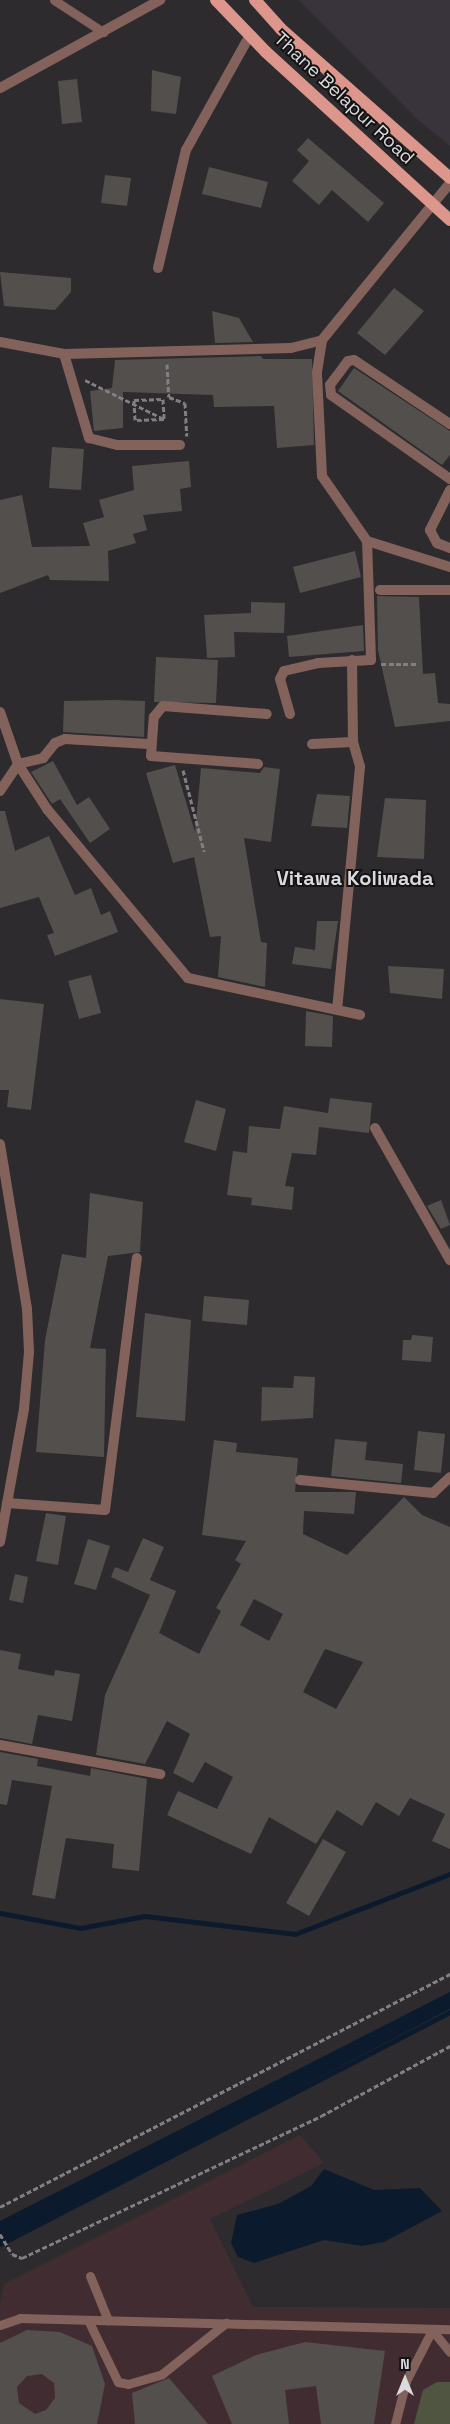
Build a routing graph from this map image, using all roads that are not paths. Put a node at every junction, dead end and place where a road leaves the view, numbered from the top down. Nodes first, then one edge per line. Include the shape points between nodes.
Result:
1 (54, 0) edge
2 (160, 0) edge
3 (216, 0) edge
4 (255, 0) edge
5 (103, 32) junction
6 (250, 35) junction
7 (0, 88) edge
8 (450, 178) edge
9 (450, 183) edge
10 (432, 204) junction
11 (450, 220) edge
12 (158, 268) dead end
13 (322, 340) junction
14 (0, 342) edge
15 (64, 354) junction
16 (318, 366) junction
17 (335, 378) junction
18 (450, 424) edge
19 (180, 445) road end
20 (450, 479) edge
21 (450, 490) edge
22 (367, 541) junction
23 (450, 548) edge
24 (450, 567) edge
25 (380, 590) dead end
26 (450, 590) edge
27 (352, 660) junction
28 (0, 712) edge
29 (267, 714) dead end
30 (290, 714) dead end
31 (352, 742) junction
32 (149, 744) junction
33 (312, 744) dead end
34 (18, 764) junction
35 (258, 764) dead end
36 (0, 791) edge
37 (337, 1009) junction
38 (360, 1015) dead end
39 (375, 1128) dead end
40 (0, 1144) edge
41 (137, 1258) dead end
42 (450, 1260) edge
43 (450, 1477) edge
44 (300, 1480) dead end
45 (7, 1503) junction
46 (0, 1542) edge
47 (0, 1745) edge
48 (160, 1774) dead end
49 (90, 2276) dead end
50 (88, 2320) junction
51 (108, 2320) junction
52 (226, 2323) junction
53 (0, 2325) edge
54 (450, 2329) edge
55 (432, 2330) junction
56 (450, 2352) edge
57 (394, 2424) edge

1 - 5 lane
2 - 5 street
3 - 6 main road, Thane Belapur Road
4 - 8 main road, Thane Belapur Road via 281,29
5 - 7 street
6 - 10 main road, Thane Belapur Road
6 - 12 street via 186,150
9 - 10 street
10 - 11 main road, Thane Belapur Road
10 - 13 street
13 - 15 street via 291,348
13 - 16 street
14 - 15 street
15 - 19 street via 89,438 117,444
16 - 17 street
16 - 22 street via 322,476
17 - 18 street via 348,361 358,362
17 - 20 street via 331,395
21 - 23 street via 430,530 437,543
22 - 24 street
22 - 27 street via 371,660
25 - 26 street
27 - 30 street via 301,665 279,675
27 - 31 street
28 - 34 street
29 - 32 street via 163,706 154,717
31 - 33 street
31 - 37 street via 360,767
32 - 34 street via 65,739 55,743 43,758
32 - 35 street via 151,756
34 - 36 street
34 - 37 street via 47,809 188,978
37 - 38 street
39 - 42 street
40 - 45 street via 25,1292 29,1352
41 - 45 street via 105,1510
43 - 44 street via 433,1493
45 - 46 street
47 - 48 street
49 - 51 lane
50 - 51 lane
50 - 52 lane via 118,2382 128,2384 162,2374
50 - 53 lane via 20,2318
51 - 52 lane
52 - 55 lane
54 - 55 lane
55 - 56 lane
55 - 57 lane via 406,2381

